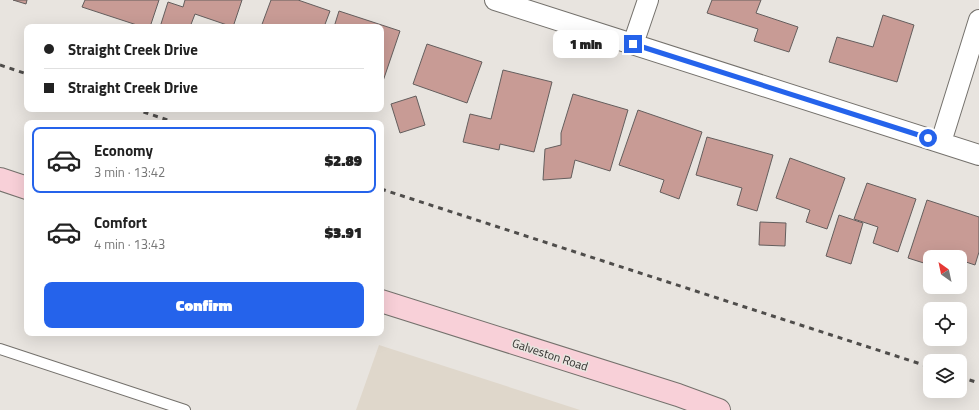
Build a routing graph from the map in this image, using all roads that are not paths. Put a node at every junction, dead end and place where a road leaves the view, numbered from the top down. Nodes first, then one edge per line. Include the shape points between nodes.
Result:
1 (495, 0) edge
2 (648, 0) edge
3 (979, 20) edge
4 (633, 44) junction
5 (940, 142) junction
6 (979, 155) edge
7 (0, 180) edge
8 (24, 187) edge
9 (384, 302) edge
10 (0, 349) edge
11 (185, 410) edge
12 (719, 410) edge

1 - 4 street
2 - 4 street
3 - 5 street
4 - 5 street
5 - 6 street
7 - 8 main road
9 - 12 main road, Galveston Road
10 - 11 lane

